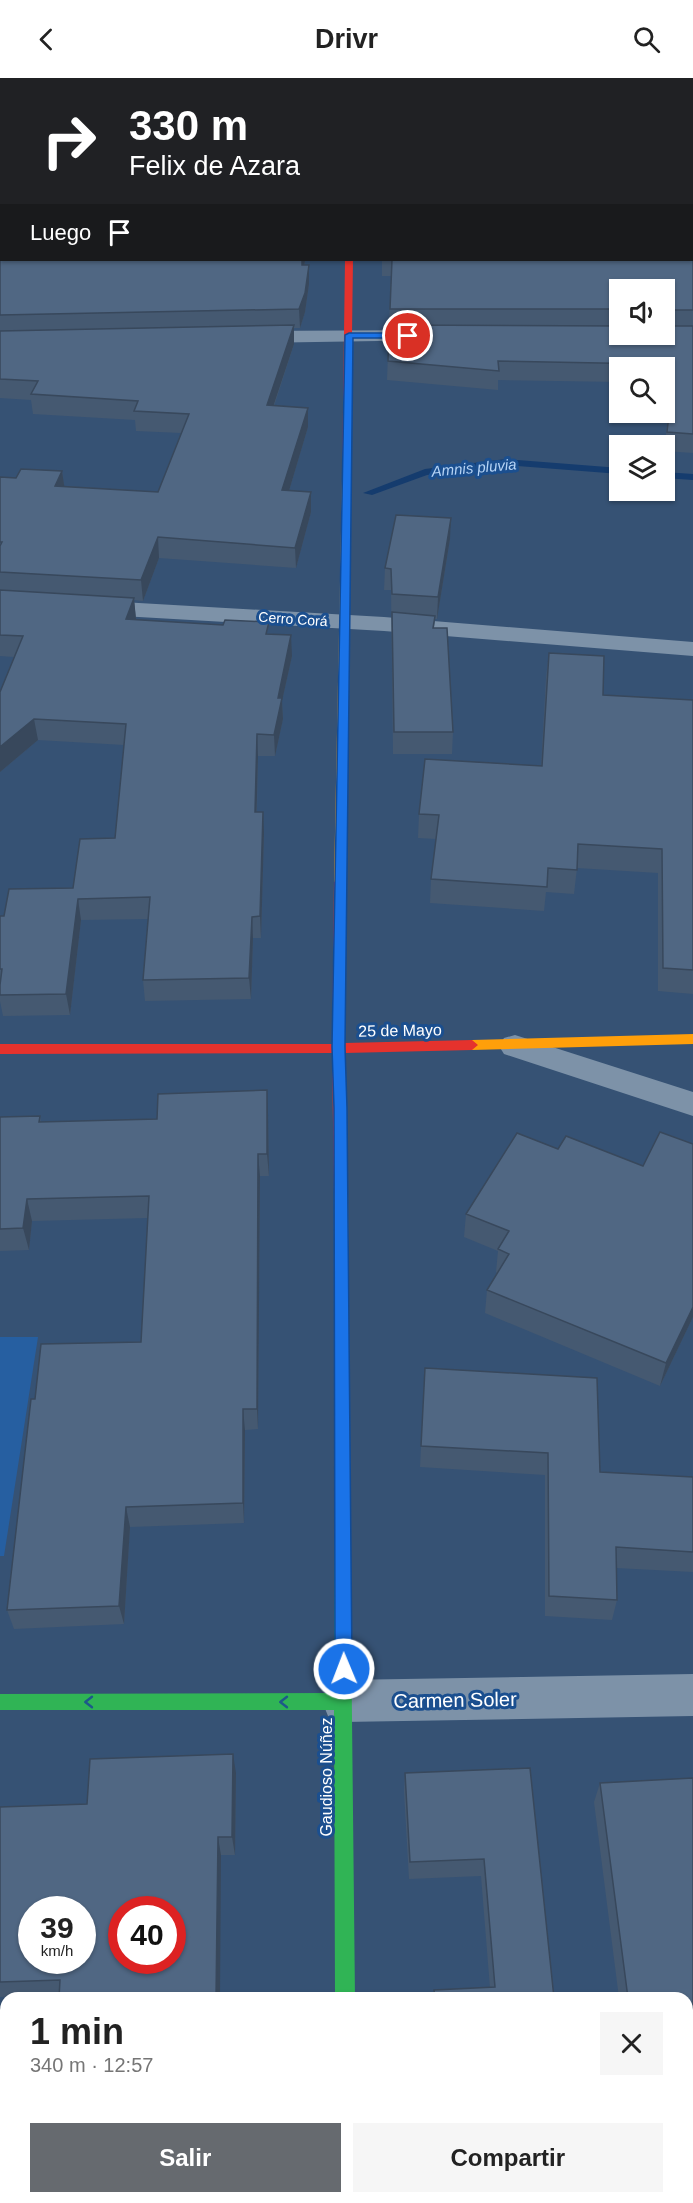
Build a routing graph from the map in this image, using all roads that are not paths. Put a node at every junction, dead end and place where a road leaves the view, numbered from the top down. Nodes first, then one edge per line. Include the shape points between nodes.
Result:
1 (349, 261) edge
2 (349, 335) junction
3 (455, 336) edge
4 (232, 338) edge
5 (0, 602) edge
6 (345, 623) junction
7 (693, 649) edge
8 (693, 1039) edge
9 (515, 1046) junction
10 (338, 1047) junction
11 (0, 1049) edge
12 (693, 1104) edge
13 (693, 1695) edge
14 (343, 1701) junction
15 (0, 1702) edge
16 (345, 1992) edge

1 - 2 street, Gaudioso Núñez
2 - 3 street
2 - 4 street
2 - 6 street, Gaudioso Núñez
5 - 6 street, Cerro Corá
6 - 7 street, Cerro Corá
6 - 10 street, Gaudioso Núñez
8 - 9 street, 25 de Mayo
9 - 10 street, 25 de Mayo
9 - 12 street
10 - 11 street, 25 de Mayo
10 - 14 street, Gaudioso Núñez
13 - 14 street, Carmen Soler
14 -> 15 street, Carmen Soler
14 - 16 street, Gaudioso Núñez

